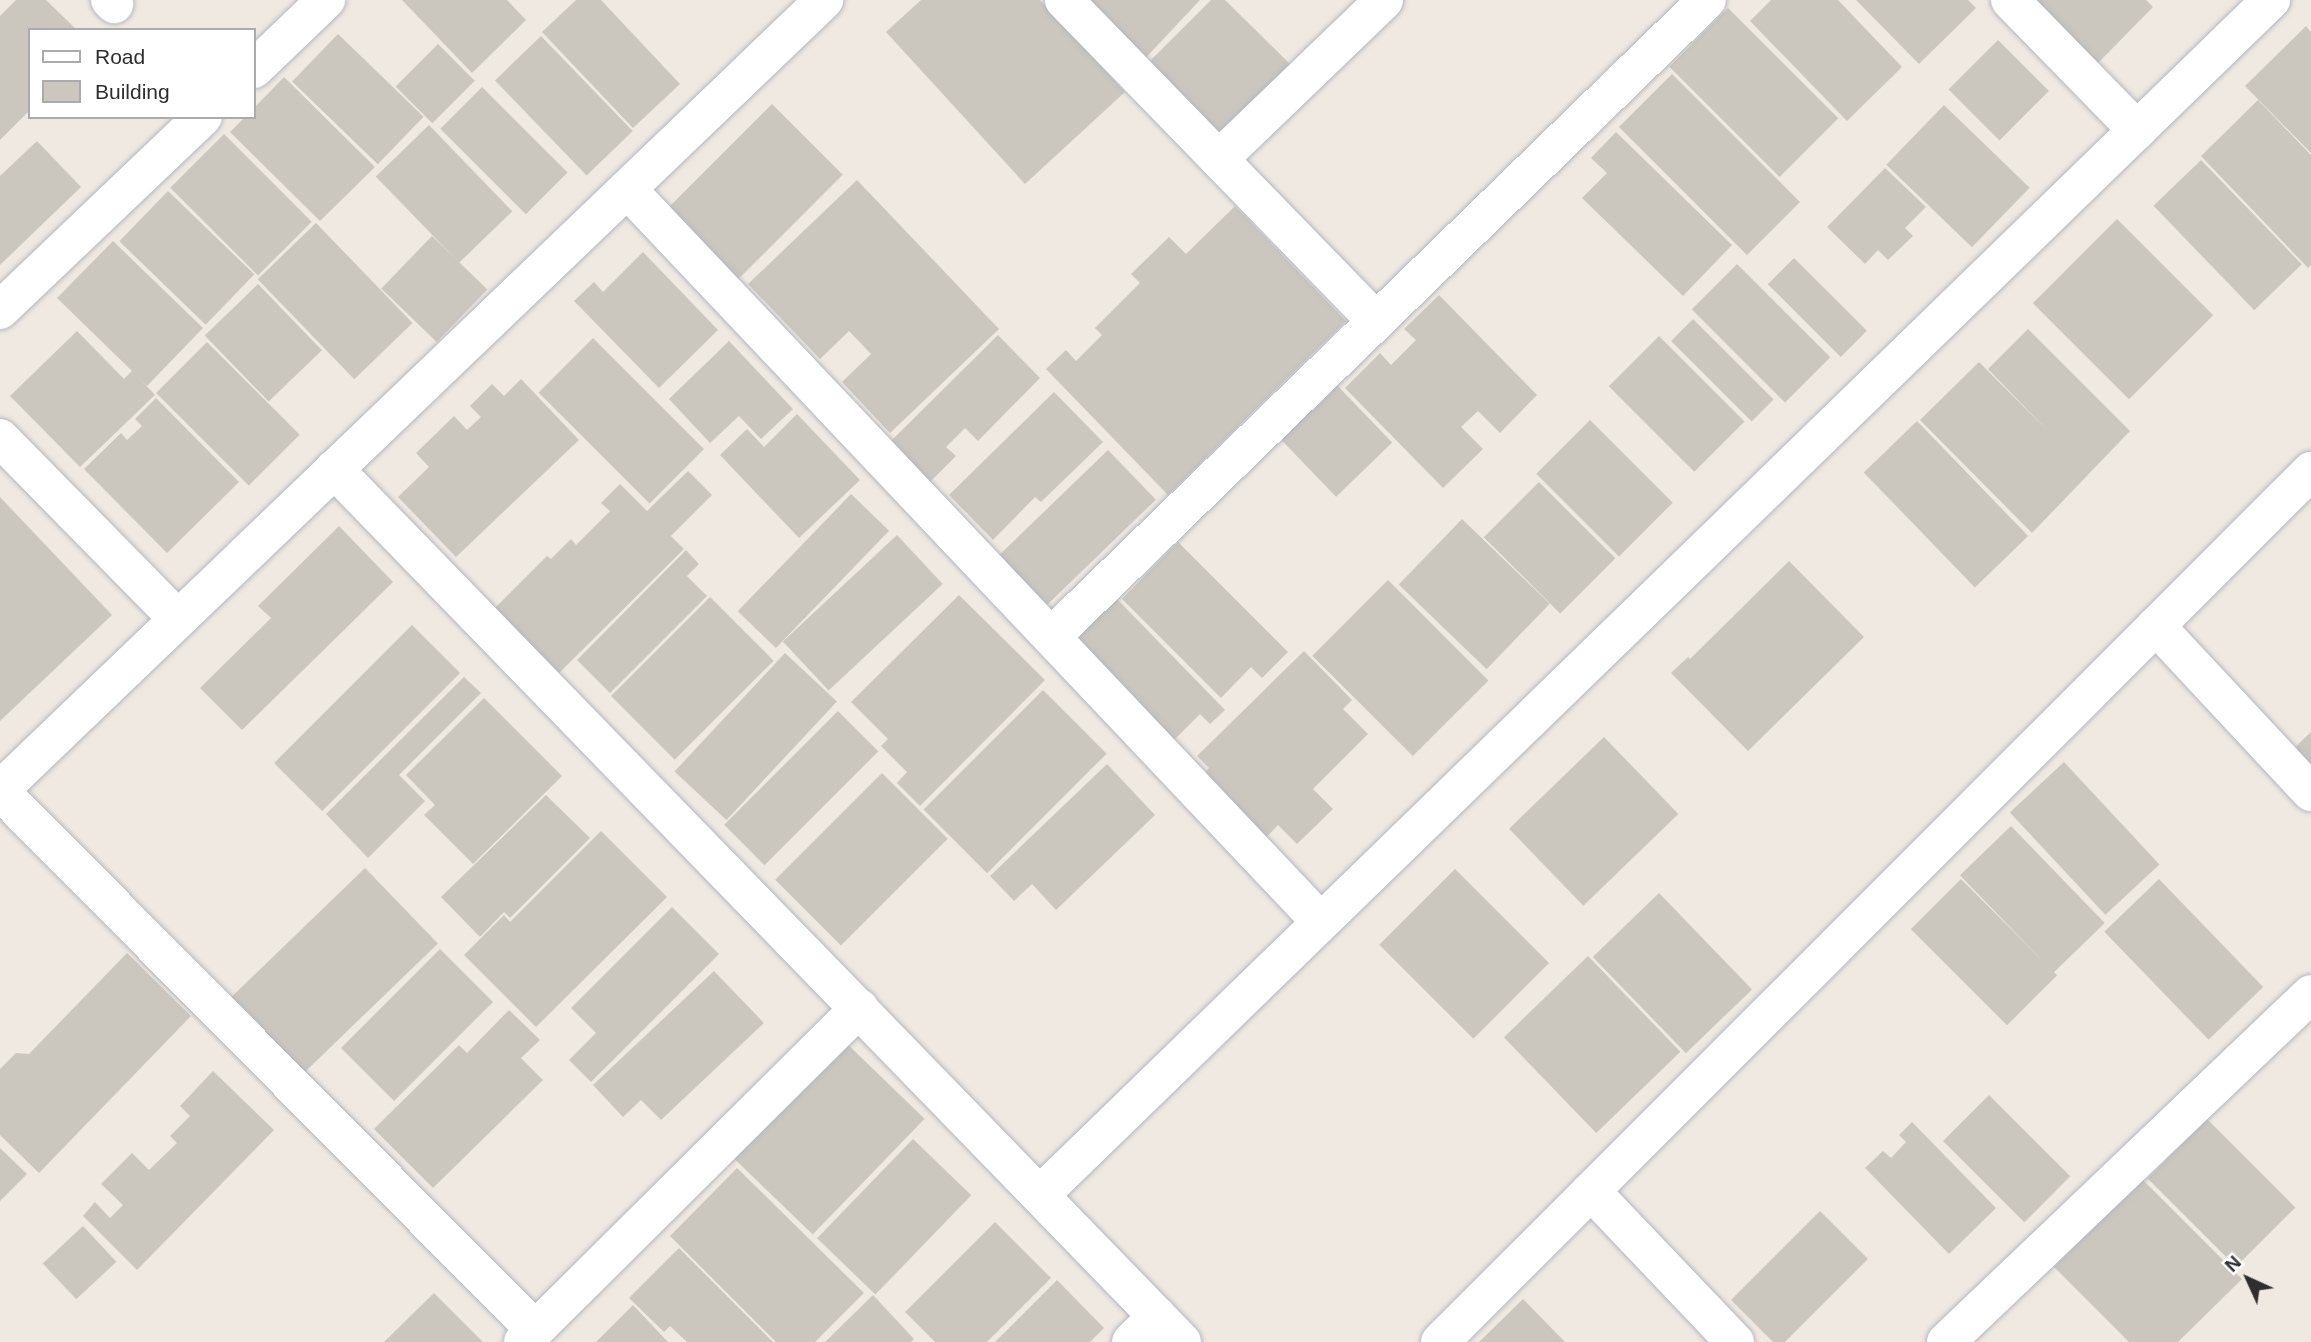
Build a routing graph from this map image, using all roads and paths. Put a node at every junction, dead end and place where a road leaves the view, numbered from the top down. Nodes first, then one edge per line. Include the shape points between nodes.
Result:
1 (326, 0) edge
2 (824, 0) edge
3 (1064, 0) edge
4 (1384, 0) edge
5 (1707, 0) edge
6 (2010, 0) edge
7 (2272, 0) edge
8 (256, 67) edge
9 (201, 119) edge
10 (2137, 130) junction
11 (1219, 159) junction
12 (627, 188) junction
13 (0, 310) edge
14 (1376, 321) junction
15 (0, 438) edge
16 (334, 470) junction
17 (2311, 471) edge
18 (177, 618) junction
19 (2156, 626) junction
20 (1051, 637) junction
21 (0, 790) edge
22 (2311, 792) edge
23 (1321, 922) junction
24 (2311, 994) edge
25 (859, 1008) junction
26 (1591, 1191) junction
27 (1040, 1195) junction
28 (1157, 1333) edge
29 (529, 1336) edge
30 (1440, 1342) edge
31 (1735, 1342) edge
32 (1946, 1342) edge

1 - 8 street
2 - 12 street
3 - 11 street
4 - 11 street
5 - 14 street
6 - 10 street
7 - 10 street
9 - 13 street
10 - 23 street
11 - 14 street
12 - 16 street
12 - 20 street
14 - 20 street
15 - 18 street
16 - 18 street
16 - 25 street
17 - 19 street
18 - 21 street
19 - 22 street
19 - 26 street
20 - 23 street
21 - 29 street
23 - 27 street
24 - 32 street
25 - 27 street
25 - 29 street
26 - 30 street
26 - 31 street
27 - 28 street

